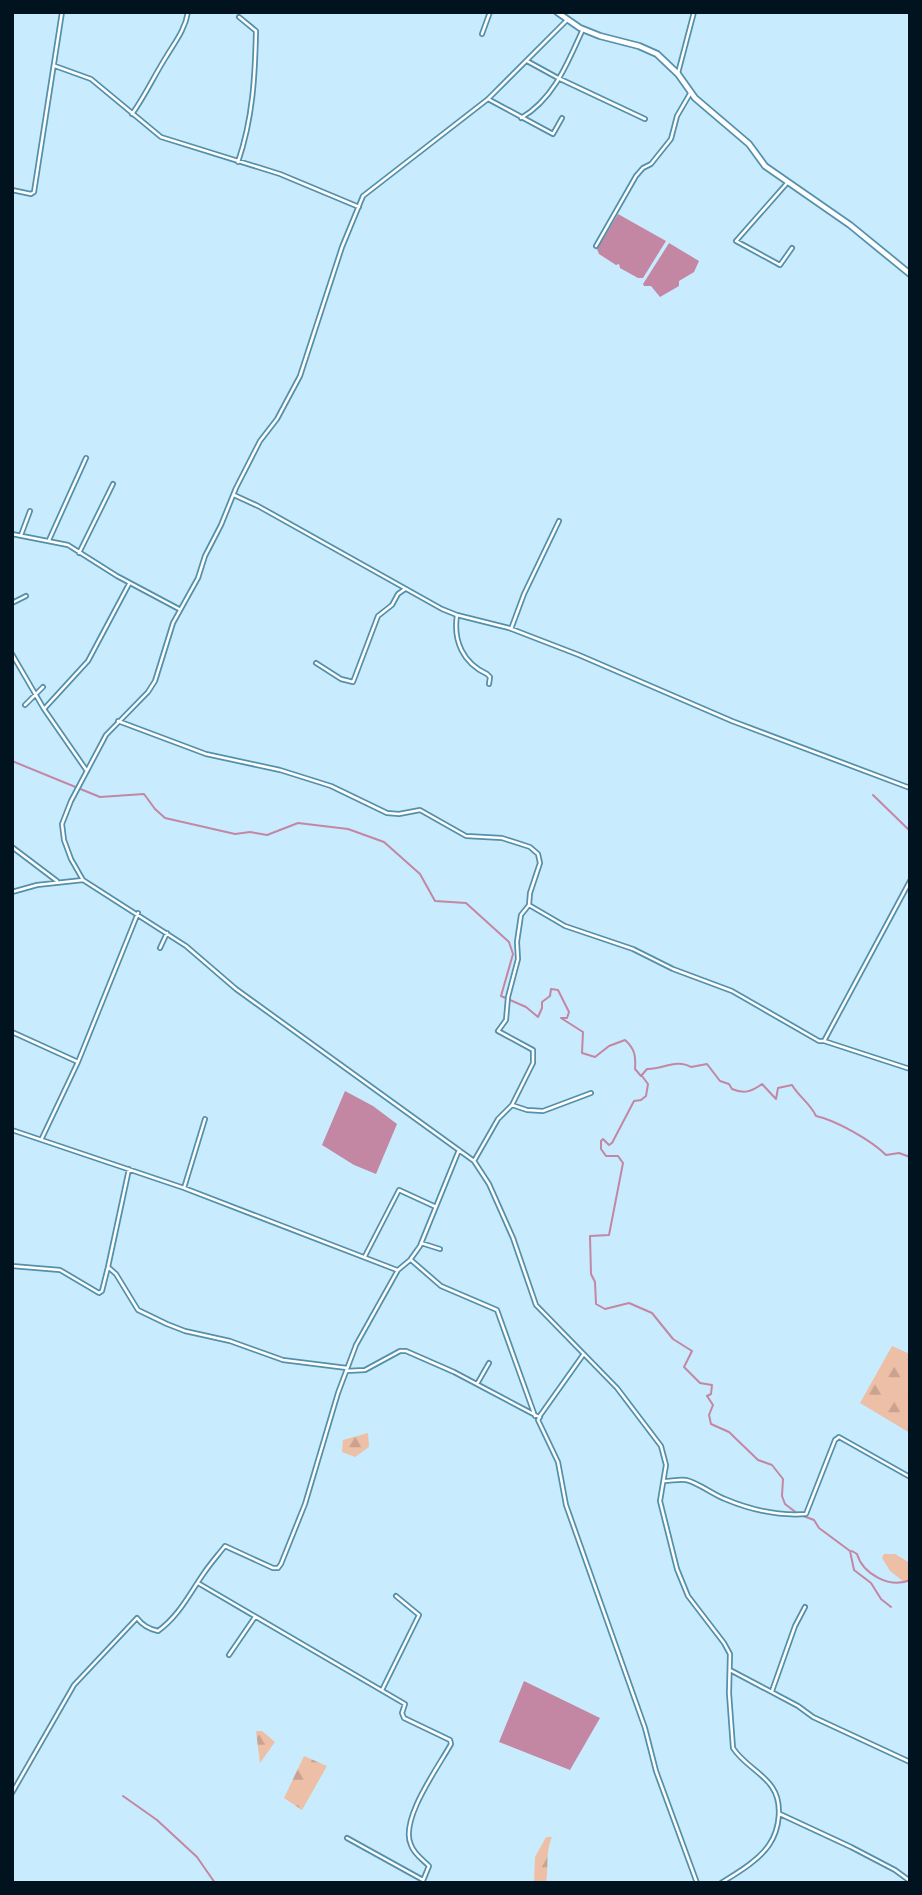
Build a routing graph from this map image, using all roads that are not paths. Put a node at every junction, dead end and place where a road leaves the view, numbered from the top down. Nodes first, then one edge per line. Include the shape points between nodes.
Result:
1 (62, 12) edge
2 (188, 12) edge
3 (490, 12) edge
4 (557, 12) edge
5 (694, 12) edge
6 (239, 17) dead end
7 (568, 19) junction
8 (583, 29) junction
9 (482, 34) dead end
10 (527, 61) junction
11 (55, 66) junction
12 (678, 74) junction
13 (558, 78) junction
14 (691, 92) junction
15 (488, 99) junction
16 (132, 114) junction
17 (521, 118) junction
18 (562, 118) dead end
19 (645, 119) dead end
20 (238, 162) junction
21 (788, 182) junction
22 (12, 190) edge
23 (359, 207) junction
24 (596, 246) dead end
25 (792, 248) dead end
26 (910, 274) edge
27 (86, 458) dead end
28 (113, 484) dead end
29 (233, 495) junction
30 (30, 511) dead end
31 (559, 521) dead end
32 (12, 534) edge
33 (21, 535) junction
34 (49, 540) junction
35 (79, 553) junction
36 (129, 584) junction
37 (405, 589) junction
38 (26, 596) dead end
39 (12, 603) edge
40 (179, 609) junction
41 (457, 615) junction
42 (511, 629) junction
43 (12, 654) edge
44 (316, 663) dead end
45 (489, 684) dead end
46 (44, 687) dead end
47 (36, 695) junction
48 (26, 705) dead end
49 (44, 709) junction
50 (118, 721) junction
51 (87, 771) junction
52 (910, 788) edge
53 (12, 847) edge
54 (83, 880) junction
55 (910, 881) edge
56 (59, 882) junction
57 (12, 892) edge
58 (529, 905) junction
59 (138, 913) junction
60 (167, 933) junction
61 (160, 948) dead end
62 (12, 1032) edge
63 (824, 1041) junction
64 (78, 1062) junction
65 (910, 1069) edge
66 (591, 1093) dead end
67 (512, 1105) junction
68 (205, 1119) dead end
69 (12, 1130) edge
70 (41, 1140) junction
71 (460, 1149) junction
72 (474, 1161) junction
73 (130, 1169) junction
74 (184, 1188) junction
75 (436, 1207) junction
76 (421, 1243) junction
77 (440, 1249) dead end
78 (365, 1256) junction
79 (410, 1259) junction
80 (12, 1266) edge
81 (108, 1267) junction
82 (398, 1270) junction
83 (584, 1355) junction
84 (489, 1363) dead end
85 (346, 1370) junction
86 (478, 1384) junction
87 (535, 1416) junction
88 (541, 1417) junction
89 (910, 1477) edge
90 (664, 1481) junction
91 (198, 1583) junction
92 (396, 1596) dead end
93 (805, 1607) dead end
94 (255, 1617) junction
95 (229, 1655) dead end
96 (730, 1670) junction
97 (382, 1690) junction
98 (771, 1692) junction
99 (910, 1762) edge
100 (12, 1793) edge
101 (779, 1814) junction
102 (347, 1838) dead end
103 (904, 1878) junction
104 (422, 1881) edge
105 (910, 1881) edge
106 (698, 1883) edge
107 (721, 1883) edge
108 (901, 1883) edge

1 - 11 street
2 - 16 street via 183,31
3 - 9 street
4 - 7 street
5 - 12 street
6 - 20 street via 256,31 255,89
7 - 8 street
7 - 10 street
8 - 12 street via 657,54
8 - 13 street
10 - 13 street
10 - 15 street
11 - 16 street via 91,79
11 - 22 street via 34,192
12 - 14 street
13 - 17 street via 542,104
13 - 19 street
14 - 21 street via 749,144 765,166
14 - 24 street via 671,139 636,176
15 - 17 street
15 - 23 street via 370,189
16 - 20 street via 160,137
17 - 18 street via 553,134
20 - 23 street
21 - 25 street via 736,241 779,265
21 - 26 street
23 - 29 street via 300,376
27 - 34 street
28 - 35 street
29 - 37 street
29 - 40 street via 198,578
30 - 33 street
31 - 42 street
32 - 33 street
33 - 34 street
34 - 35 street
35 - 36 street
36 - 40 street
36 - 49 street via 88,661
37 - 41 street
37 - 44 street via 378,616 353,682 341,680
38 - 39 street
40 - 50 street via 155,681
41 - 42 street
41 - 45 street via 455,632 464,659 487,674
42 - 52 street via 732,721
43 - 47 street
46 - 47 street
47 - 48 street
47 - 49 street
49 - 51 street
50 - 51 street
50 - 58 street via 206,754 331,786 387,813 420,810 466,836 502,838 530,847 540,863
51 - 54 street via 62,824 71,859
53 - 56 street
54 - 56 street
54 - 59 street
55 - 63 street
56 - 57 street
58 - 63 street via 565,926 732,991
58 - 67 street via 521,915 518,960 506,1020 498,1031 535,1054
59 - 60 street
59 - 64 street
60 - 61 street
60 - 71 street via 236,989
62 - 64 street
63 - 65 street
64 - 70 street
66 - 67 street via 544,1111
67 - 72 street via 498,1119
68 - 74 street
69 - 70 street
70 - 73 street
71 - 72 street
71 - 75 street
72 - 83 street via 513,1238 536,1305
73 - 74 street
73 - 81 street
74 - 78 street
75 - 76 street
75 - 78 street via 400,1190
76 - 77 street
76 - 79 street
78 - 82 street
79 - 82 street
79 - 87 street via 441,1286 497,1310
80 - 81 street via 60,1270 99,1293
81 - 85 street via 138,1310 167,1325 283,1360
82 - 85 street via 369,1318
83 - 88 street
83 - 90 street via 617,1388 661,1446
84 - 86 street
85 - 86 street via 365,1370 406,1351
85 - 91 street via 305,1504 281,1564 273,1568 225,1546
86 - 87 street
87 - 88 street
88 - 106 street via 538,1420 558,1462 566,1505
89 - 90 street via 839,1437 806,1514 753,1508 692,1482
90 - 96 street via 660,1501 677,1569 688,1596 727,1648
91 - 94 street
91 - 100 street via 164,1626 152,1629 137,1618 83,1673
92 - 97 street via 419,1615
93 - 98 street
94 - 95 street
94 - 97 street
96 - 98 street
96 - 101 street via 733,1748 771,1785
97 - 104 street via 405,1704 404,1718 451,1744 411,1816 409,1843 429,1866
98 - 99 street
101 - 103 street via 851,1846
101 - 107 street via 769,1846
102 - 104 street
103 - 105 street
103 - 108 street

